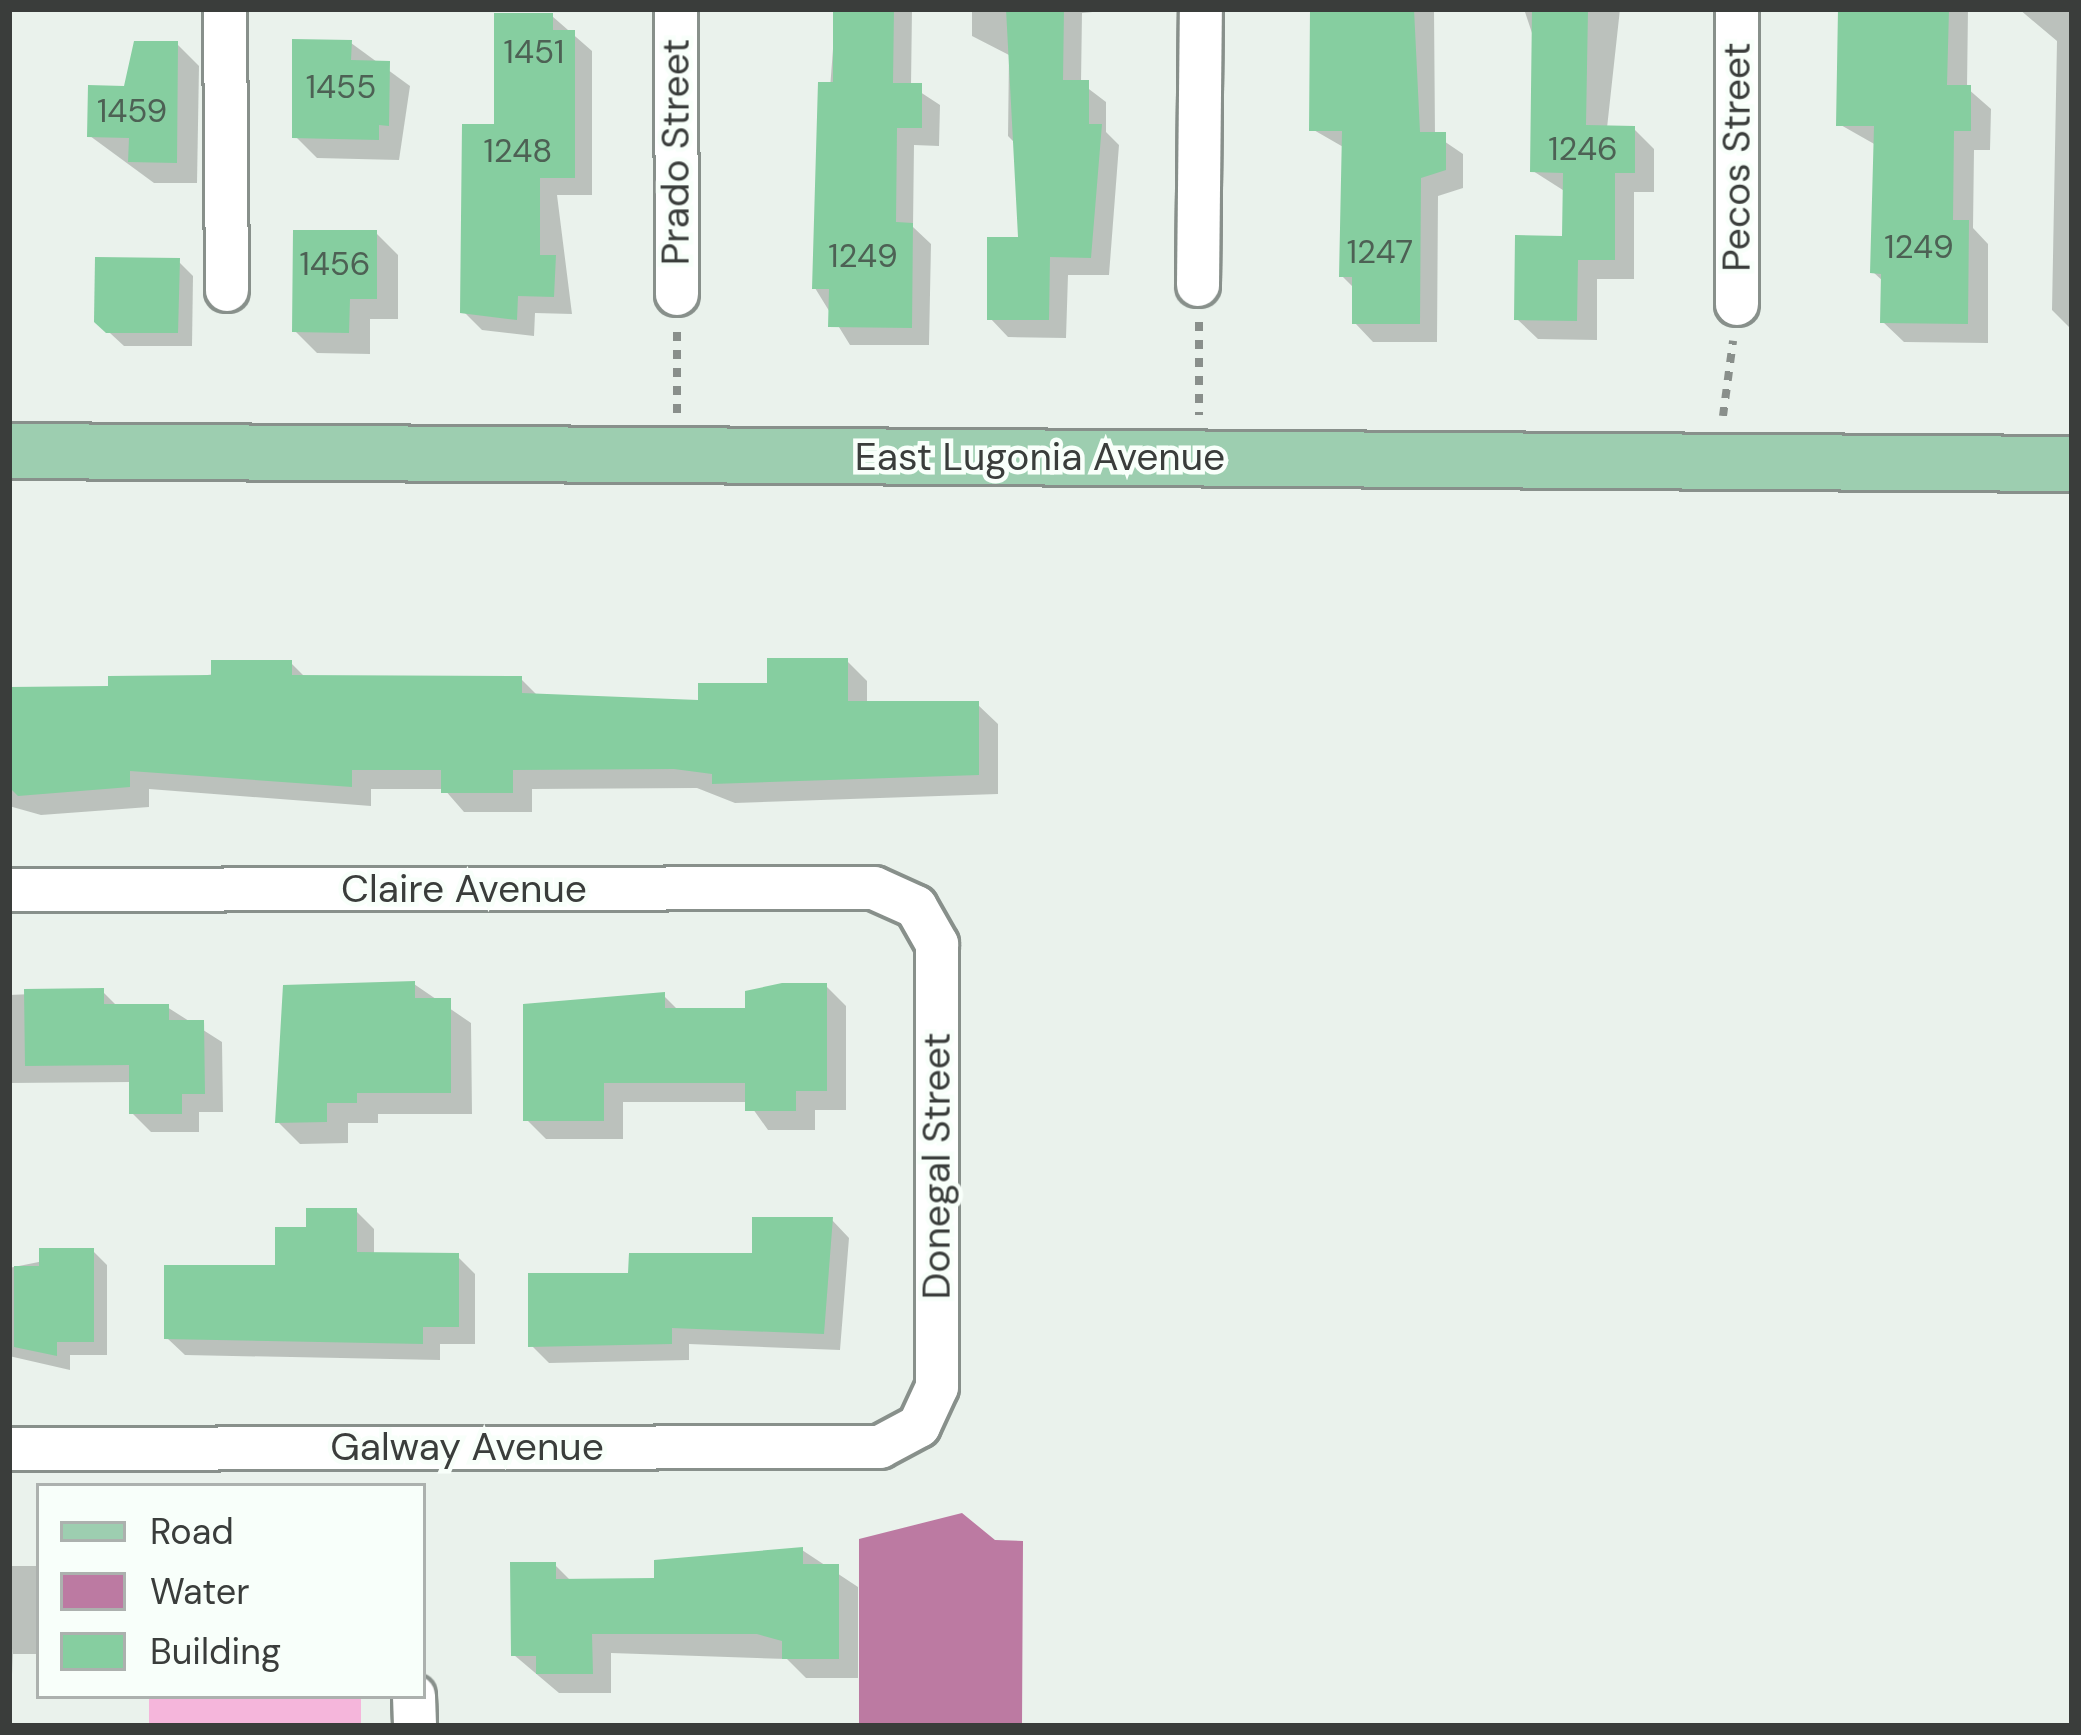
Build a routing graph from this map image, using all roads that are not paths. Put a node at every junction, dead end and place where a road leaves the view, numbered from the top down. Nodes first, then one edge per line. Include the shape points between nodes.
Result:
1 (225, 9) edge
2 (676, 9) edge
3 (1201, 9) edge
4 (1737, 9) edge
5 (1198, 285) road end
6 (227, 290) dead end
7 (677, 294) road end
8 (1738, 304) road end
9 (9, 451) edge
10 (2072, 464) edge
11 (9, 890) edge
12 (916, 907) joint
13 (919, 1426) joint
14 (9, 1449) edge
15 (413, 1466) edge

1 - 6 street
2 - 7 street, Prado Street
3 - 5 street
4 - 8 street, Pecos Street
9 - 10 main road, East Lugonia Avenue
11 - 12 street, Claire Avenue via 874,889
12 - 13 street, Donegal Street via 937,944 937,1387
13 - 15 street, Galway Avenue via 880,1447
14 - 15 street, Galway Avenue

